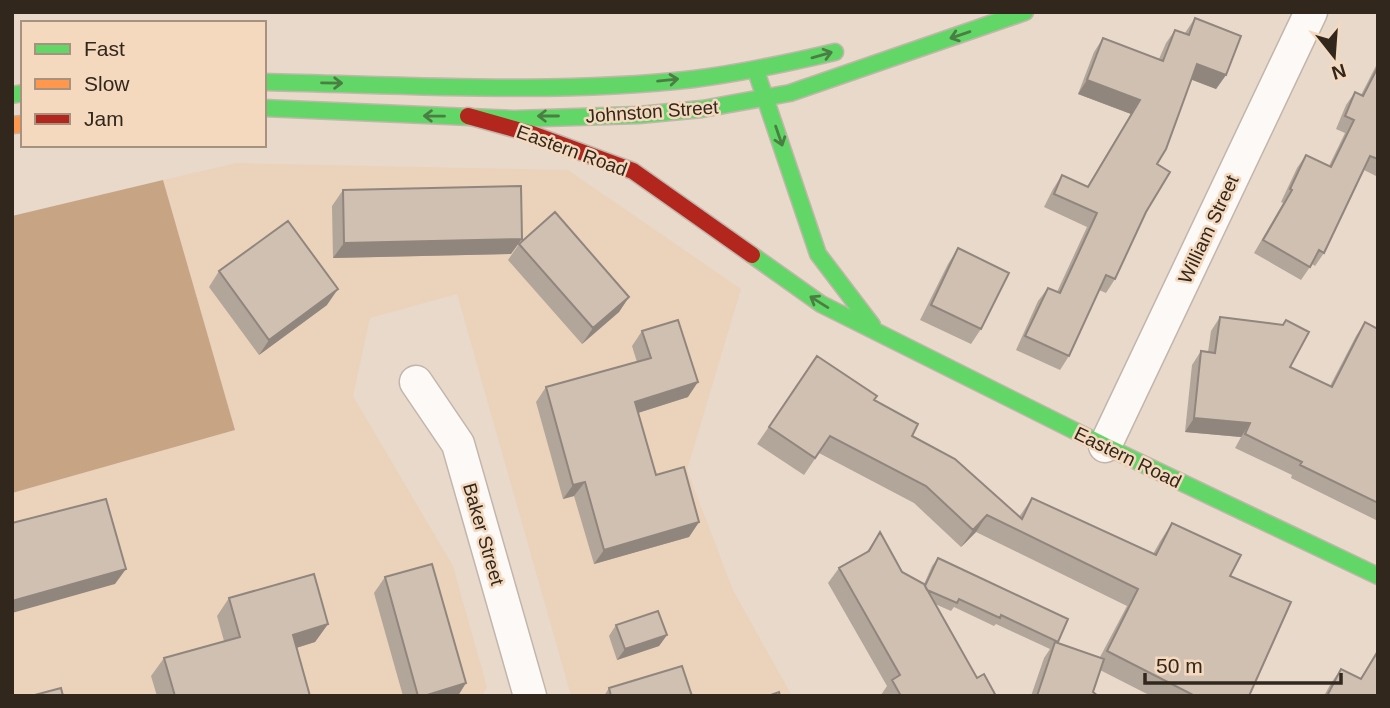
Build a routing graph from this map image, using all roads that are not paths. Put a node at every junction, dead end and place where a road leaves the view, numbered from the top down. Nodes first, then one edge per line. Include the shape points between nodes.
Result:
1 (1025, 12) edge
2 (1311, 12) edge
3 (850, 48) dead end
4 (756, 72) junction
5 (266, 82) edge
6 (766, 99) junction
7 (266, 108) edge
8 (468, 116) junction
9 (880, 334) junction
10 (416, 382) dead end
11 (1105, 446) junction
12 (1378, 576) edge
13 (530, 696) edge

1 -> 6 main road, Johnston Street
2 - 11 street, William Street
4 -> 3 main road, Johnston Street
5 -> 4 main road, Johnston Street via 600,87
4 - 6 main road, Eastern Road
6 -> 8 main road, Johnston Street via 598,117
6 -> 9 main road, Eastern Road via 818,254
8 -> 7 main road, Johnston Street
9 -> 8 main road, Eastern Road via 821,304 633,171
9 - 11 main road, Eastern Road
10 - 13 street, Baker Street via 458,444
11 - 12 main road, Eastern Road

